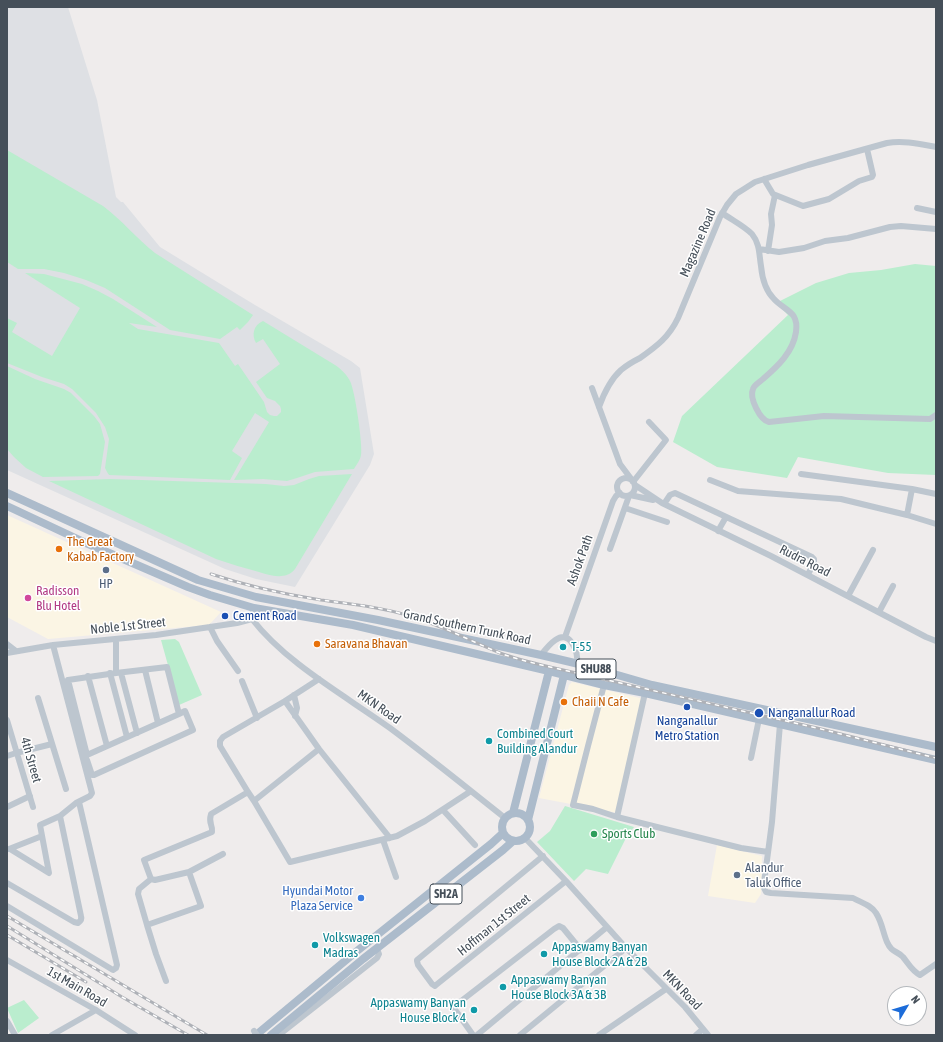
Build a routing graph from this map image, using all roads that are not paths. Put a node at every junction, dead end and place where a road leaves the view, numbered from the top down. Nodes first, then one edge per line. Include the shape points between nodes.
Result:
1 (936, 147) edge
2 (867, 149) junction
3 (764, 179) junction
4 (775, 195) junction
5 (917, 208) dead end
6 (936, 212) edge
7 (722, 214) junction
8 (936, 229) edge
9 (759, 249) junction
10 (768, 250) junction
11 (592, 388) dead end
12 (599, 407) junction
13 (936, 415) edge
14 (649, 422) dead end
15 (620, 464) junction
16 (801, 474) dead end
17 (710, 480) dead end
18 (620, 481) junction
19 (633, 483) junction
20 (912, 489) junction
21 (7, 493) edge
22 (620, 493) junction
23 (936, 494) edge
24 (630, 496) junction
25 (663, 504) junction
26 (7, 506) edge
27 (624, 508) junction
28 (907, 515) junction
29 (726, 517) junction
30 (667, 522) dead end
31 (936, 524) edge
32 (718, 531) junction
33 (610, 549) dead end
34 (873, 550) dead end
35 (808, 575) junction
36 (198, 580) junction
37 (893, 586) dead end
38 (196, 590) junction
39 (848, 596) junction
40 (256, 597) junction
41 (254, 608) junction
42 (879, 612) junction
43 (252, 619) junction
44 (210, 627) junction
45 (565, 637) junction
46 (116, 639) junction
47 (936, 642) edge
48 (7, 644) edge
49 (53, 645) junction
50 (16, 651) junction
51 (7, 653) edge
52 (541, 655) junction
53 (577, 664) junction
54 (145, 670) junction
55 (238, 671) dead end
56 (549, 671) junction
57 (116, 673) junction
58 (564, 675) junction
59 (88, 676) junction
60 (319, 679) junction
61 (242, 681) dead end
62 (604, 685) junction
63 (645, 693) junction
64 (294, 695) junction
65 (38, 698) dead end
66 (285, 702) junction
67 (179, 714) junction
68 (295, 716) junction
69 (256, 718) junction
70 (7, 720) edge
71 (759, 720) junction
72 (158, 723) junction
73 (780, 724) junction
74 (137, 733) junction
75 (127, 737) junction
76 (52, 744) junction
77 (107, 746) junction
78 (936, 747) edge
79 (319, 749) junction
80 (16, 752) junction
81 (87, 755) junction
82 (7, 756) edge
83 (751, 758) dead end
84 (936, 760) edge
85 (66, 789) dead end
86 (472, 791) junction
87 (248, 792) junction
88 (30, 796) junction
89 (254, 801) junction
90 (79, 802) junction
91 (7, 807) edge
92 (33, 807) dead end
93 (443, 810) junction
94 (513, 813) junction
95 (60, 816) junction
96 (617, 817) junction
97 (505, 818) junction
98 (528, 820) junction
99 (503, 833) junction
100 (42, 836) junction
101 (390, 838) junction
102 (525, 838) junction
103 (383, 840) junction
104 (513, 841) junction
105 (475, 846) dead end
106 (8, 849) edge
107 (768, 852) junction
108 (223, 854) dead end
109 (543, 856) junction
110 (189, 872) junction
111 (396, 877) dead end
112 (151, 879) junction
113 (566, 880) junction
114 (7, 883) edge
115 (7, 906) edge
116 (147, 924) junction
117 (607, 927) junction
118 (373, 939) junction
119 (378, 948) junction
120 (626, 948) junction
121 (581, 950) junction
122 (7, 960) edge
123 (936, 964) edge
124 (166, 981) dead end
125 (666, 989) junction
126 (96, 1010) junction
127 (7, 1021) edge
128 (9, 1027) edge
129 (704, 1029) junction
130 (255, 1033) edge
131 (15, 1035) edge
132 (52, 1035) edge
133 (135, 1035) edge
134 (271, 1035) edge
135 (279, 1035) edge
136 (473, 1035) edge
137 (478, 1035) edge
138 (520, 1035) edge
139 (599, 1035) edge
140 (696, 1035) edge
141 (708, 1035) edge

1 - 2 street, Magazine Road via 893,142
2 - 3 street, Magazine Road
2 - 4 street via 873,176 859,181 829,199 803,206
3 - 4 street
3 - 7 street, Magazine Road via 740,192 730,201
4 - 10 street
5 - 6 street
7 - 9 street via 752,234
7 - 12 street, Magazine Road via 674,327 659,344 618,373
8 - 10 street via 890,227 848,238 824,241 804,248 778,252
9 - 10 street
9 - 13 street via 762,274 768,290 774,300 792,314 796,327 786,356 753,389 756,408 764,420 769,422 824,416 930,419
11 - 12 street
12 - 15 street
14 - 19 street via 666,440
15 - 18 street
15 - 19 street, Rudra Road
16 - 20 street
17 - 28 street via 738,491 841,499
18 - 19 street via 628,479
18 - 22 street
19 - 24 street via 635,490
19 - 25 street, Rudra Road
20 - 23 street
20 - 28 street
21 - 36 main road, Grand Southern Trunk Road / SHU88
22 - 24 street via 623,496
22 - 45 street, Ashok Path via 613,501
24 - 25 street, Rudra Road
24 - 27 street
25 - 29 street via 670,495 676,493
25 - 32 street, Rudra Road
26 - 38 main road, Grand Southern Trunk Road / SHU88
27 - 30 street
27 - 33 street
28 - 31 street
29 - 32 street
29 - 35 street via 812,557 814,561
32 - 35 street, Rudra Road
34 - 39 street
35 - 39 street, Rudra Road
36 - 38 main road
36 - 40 main road, Grand Southern Trunk Road / SHU88
37 - 42 street
38 - 41 main road, Grand Southern Trunk Road / SHU88
39 - 42 street, Rudra Road
40 - 41 main road
40 - 52 main road, Grand Southern Trunk Road / SHU88
41 - 43 street
41 - 56 main road, Grand Southern Trunk Road / SHU88 via 353,625
42 - 47 street, Rudra Road
43 - 44 street, Noble 1st Street
43 - 60 street, MKN Road via 276,645
44 - 46 street, Noble 1st Street
44 - 55 street
45 - 52 street via 553,642
45 - 53 street via 574,645
46 - 49 street, Noble 1st Street
46 - 57 street
48 - 50 street
49 - 50 street, Noble 1st Street
49 - 90 street via 92,793
50 - 51 street, Noble 1st Street
52 - 53 main road, Grand Southern Trunk Road / SHU88
53 - 78 main road, Grand Southern Trunk Road / SHU88 via 652,685
54 - 57 street
54 - 67 street via 167,668
54 - 72 street
56 - 58 main road, Grand Southern Trunk Road / SHU88
56 - 94 main road
57 - 59 street
57 - 74 street
57 - 75 street
58 - 62 main road, Grand Southern Trunk Road / SHU88
58 - 98 main road
59 - 77 street
59 - 81 street via 68,680
60 - 64 street
60 - 86 street, MKN Road via 390,728
61 - 69 street
62 - 63 main road, Grand Southern Trunk Road / SHU88
62 - 96 street via 573,806
63 - 71 main road, Grand Southern Trunk Road / SHU88
63 - 96 street
64 - 66 street
64 - 68 street via 297,708
65 - 76 street
66 - 68 street
66 - 69 street
67 - 72 street
67 - 81 street via 185,711 194,730 94,775
68 - 79 street
69 - 87 street via 220,741 220,746
70 - 80 street, 4th Street
71 - 73 main road, Grand Southern Trunk Road / SHU88
71 - 83 street
72 - 74 street
73 - 84 main road, Grand Southern Trunk Road / SHU88
73 - 107 street
74 - 75 street
75 - 77 street
76 - 80 street
76 - 85 street
77 - 81 street
79 - 89 street
79 - 101 street
80 - 82 street
80 - 88 street, 4th Street
86 - 93 street
86 - 97 street, MKN Road
87 - 89 street
87 - 112 street via 211,814 209,820 212,832 144,860
88 - 91 street
88 - 92 street, 4th Street
89 - 103 street via 290,862
90 - 95 street
90 - 115 street via 116,968 113,970
93 - 101 street via 404,833
93 - 105 street
94 - 97 main road
94 - 98 main road via 519,813
95 - 100 street via 40,825
95 - 114 street via 82,918 80,921 74,922
96 - 107 street via 741,848
97 - 99 main road via 502,824
98 - 102 main road via 530,831
99 - 104 main road
99 - 118 main road, SH2A
100 - 106 street
100 - 106 street via 49,873
101 - 103 street
102 - 104 main road, SH2A
102 - 109 street, MKN Road
103 - 111 street
104 - 119 main road, SH2A
107 - 123 street via 764,883 766,892 853,898 866,904 876,913 892,951 901,955 915,972 920,975
108 - 110 street
109 - 113 street, MKN Road
109 - 113 street, Hoffman 1st Street via 416,961 432,984 435,986
110 - 112 street
110 - 116 street via 201,906
112 - 116 street via 139,889 138,894
113 - 117 street, MKN Road
116 - 124 street
117 - 120 street, MKN Road
117 - 121 street
118 - 119 main road
118 - 130 main road, SH2A
119 - 134 main road, SH2A
119 - 135 street via 377,958
120 - 125 street, MKN Road
120 - 138 street
121 - 136 street via 559,926 456,1005 454,1008
121 - 137 street
122 - 126 street, 1st Main Road
125 - 129 street, MKN Road
125 - 139 street
126 - 132 street
126 - 133 street, 1st Main Road
127 - 128 street
128 - 131 street
129 - 140 street
129 - 141 street, MKN Road

